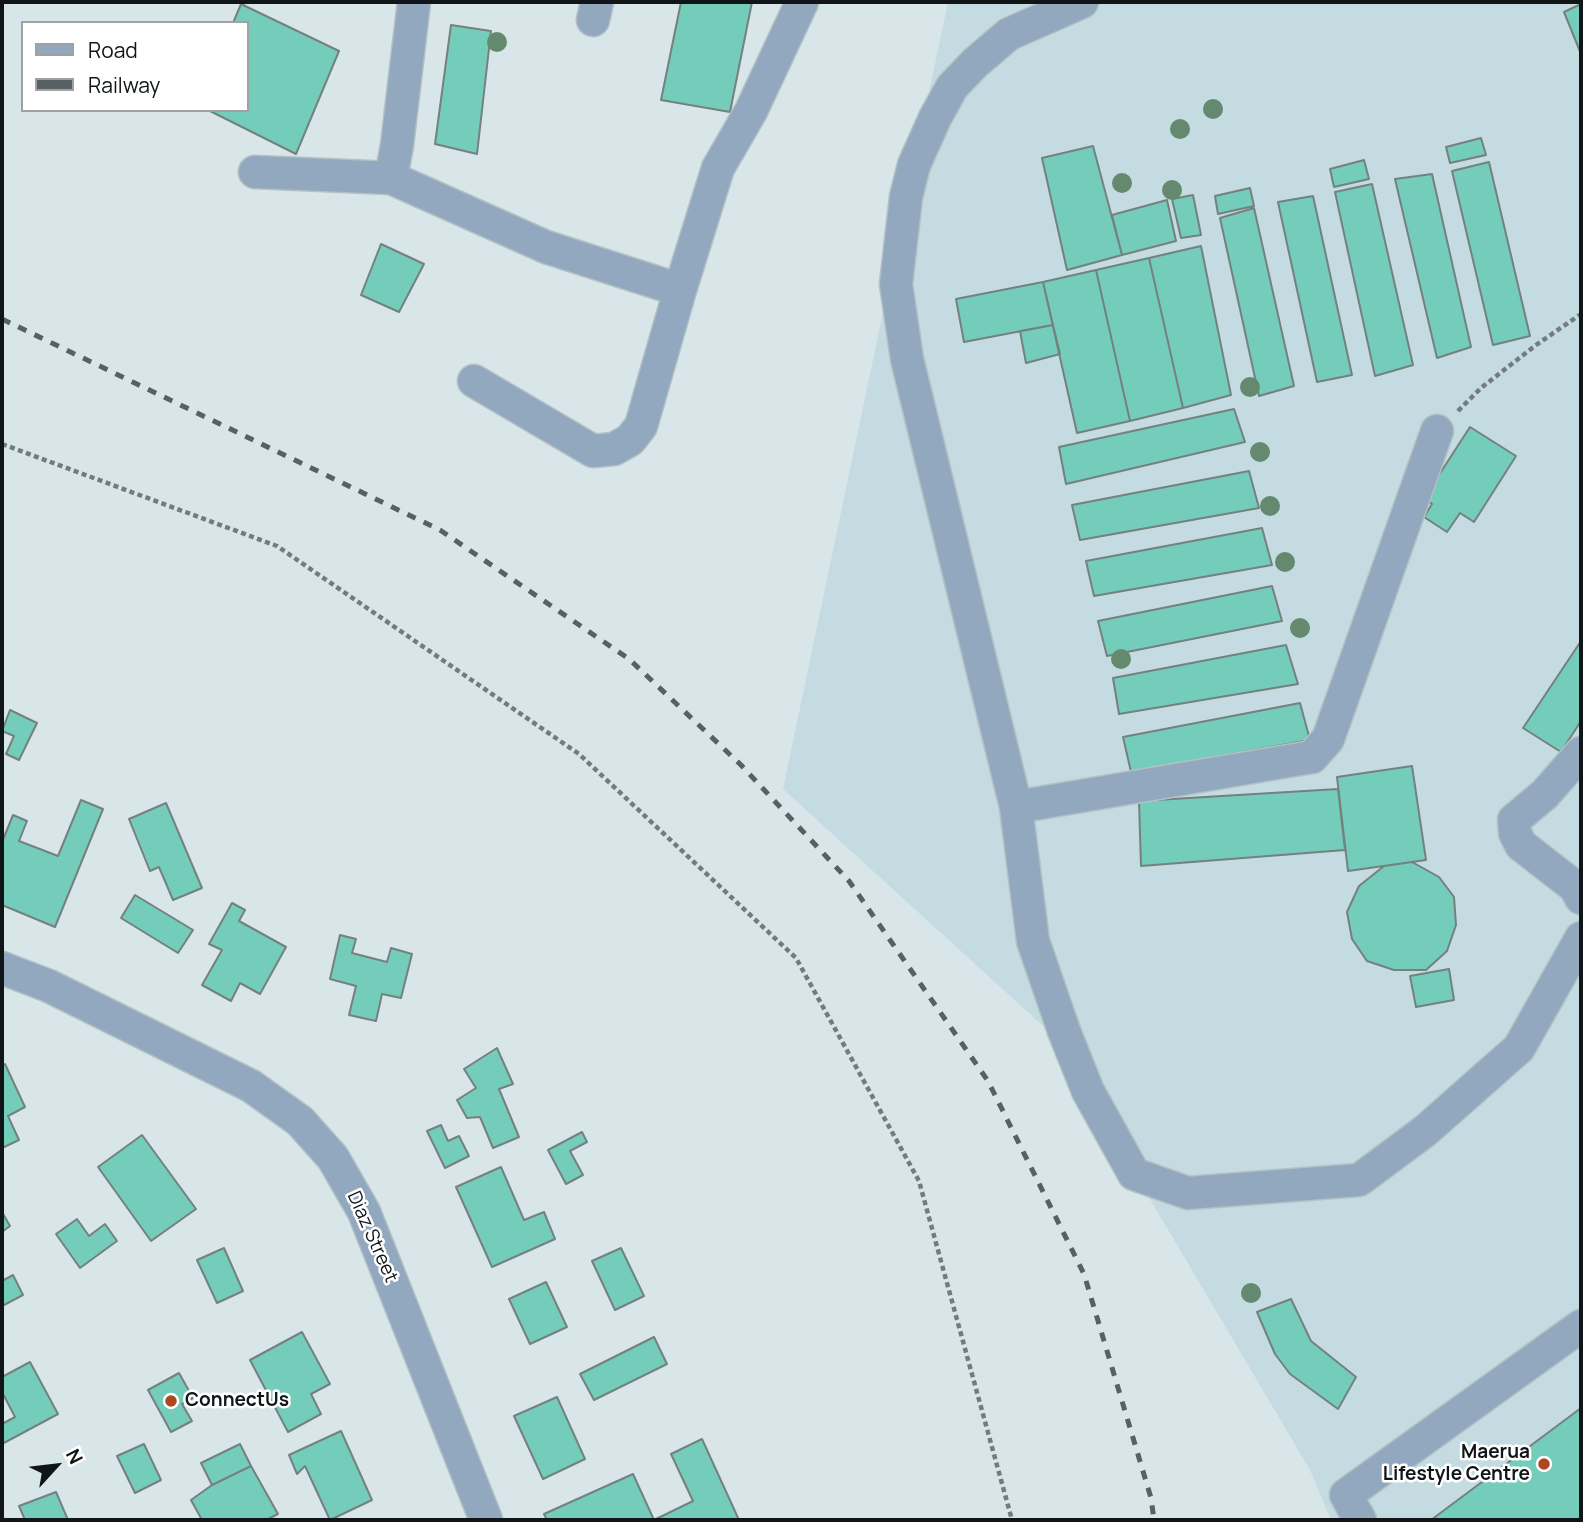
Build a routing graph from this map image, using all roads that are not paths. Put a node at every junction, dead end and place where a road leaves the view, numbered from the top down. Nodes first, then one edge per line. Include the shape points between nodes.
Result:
1 (414, 2) edge
2 (802, 2) edge
3 (1082, 2) edge
4 (255, 172) dead end
5 (391, 178) junction
6 (680, 290) junction
7 (474, 381) dead end
8 (1437, 431) road end
9 (1581, 753) edge
10 (1016, 807) junction
11 (1581, 898) edge
12 (1581, 938) edge
13 (2, 968) edge
14 (1581, 1326) edge
15 (486, 1520) edge
16 (1360, 1520) edge

1 - 5 street
2 - 6 street via 751,111 718,168
3 - 10 street via 1009,34 952,87 914,165 897,284 907,359
4 - 5 street
5 - 6 street via 546,247
6 - 7 street via 641,426 631,440 614,449 593,451
8 - 10 street via 1328,739 1312,757
9 - 11 street via 1545,794 1514,820 1521,845 1575,887
10 - 12 street via 1034,941 1088,1091 1134,1174 1188,1193 1359,1180 1425,1131 1519,1048
13 - 15 street, Diaz Street via 49,986 251,1086 300,1121 333,1158 364,1212
14 - 16 street via 1346,1495

